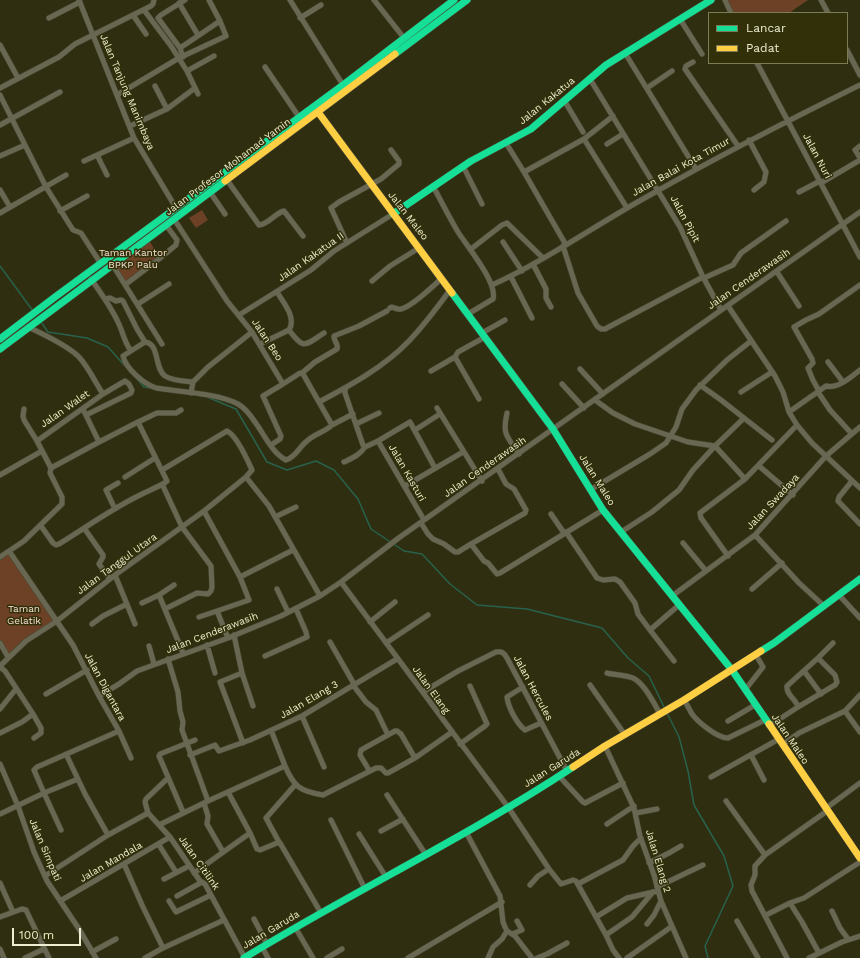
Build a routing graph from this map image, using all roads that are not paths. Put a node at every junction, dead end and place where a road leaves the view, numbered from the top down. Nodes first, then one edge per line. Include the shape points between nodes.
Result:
1 (154, 0) edge
2 (185, 0) edge
3 (209, 0) edge
4 (290, 0) edge
5 (374, 0) edge
6 (454, 0) edge
7 (467, 0) edge
8 (711, 0) edge
9 (725, 0) edge
10 (821, 0) edge
11 (80, 1) edge
12 (179, 3) junction
13 (321, 5) dead end
14 (144, 10) dead end
15 (731, 12) edge
16 (827, 12) edge
17 (133, 14) junction
18 (49, 18) dead end
19 (300, 18) junction
20 (680, 19) junction
21 (220, 21) junction
22 (146, 34) dead end
23 (94, 35) junction
24 (198, 36) junction
25 (404, 38) junction
26 (0, 45) edge
27 (180, 48) junction
28 (848, 52) edge
29 (625, 53) junction
30 (702, 54) dead end
31 (214, 56) dead end
32 (181, 58) junction
33 (693, 62) dead end
34 (758, 64) edge
35 (265, 67) dead end
36 (187, 71) junction
37 (672, 71) dead end
38 (860, 75) edge
39 (18, 78) junction
40 (590, 79) junction
41 (342, 85) junction
42 (860, 85) edge
43 (155, 86) dead end
44 (0, 88) edge
45 (195, 88) junction
46 (647, 88) junction
47 (60, 92) dead end
48 (117, 94) junction
49 (198, 94) dead end
50 (0, 95) edge
51 (564, 100) junction
52 (167, 109) junction
53 (318, 112) junction
54 (613, 116) junction
55 (299, 117) junction
56 (12, 118) junction
57 (788, 120) junction
58 (0, 125) edge
59 (130, 126) junction
60 (583, 132) dead end
61 (623, 134) junction
62 (134, 138) junction
63 (584, 139) junction
64 (749, 140) junction
65 (506, 143) junction
66 (607, 144) dead end
67 (25, 145) junction
68 (738, 146) junction
69 (860, 146) edge
70 (391, 150) dead end
71 (97, 155) junction
72 (0, 156) edge
73 (860, 159) edge
74 (84, 161) dead end
75 (463, 166) junction
76 (696, 169) junction
77 (524, 172) junction
78 (66, 175) dead end
79 (107, 175) dead end
80 (227, 180) junction
81 (820, 182) junction
82 (371, 185) junction
83 (432, 186) junction
84 (46, 187) junction
85 (0, 190) edge
86 (659, 190) junction
87 (754, 190) dead end
88 (210, 192) junction
89 (799, 192) dead end
90 (87, 196) dead end
91 (482, 204) dead end
92 (10, 207) junction
93 (176, 208) junction
94 (627, 208) junction
95 (60, 211) junction
96 (860, 212) edge
97 (0, 213) edge
98 (225, 214) dead end
99 (393, 214) junction
100 (174, 219) junction
101 (786, 221) dead end
102 (842, 224) junction
103 (166, 225) junction
104 (303, 236) dead end
105 (347, 242) junction
106 (503, 242) dead end
107 (564, 245) junction
108 (419, 248) junction
109 (471, 249) junction
110 (860, 257) edge
111 (544, 258) junction
112 (101, 264) junction
113 (112, 264) junction
114 (533, 264) junction
115 (522, 271) junction
116 (777, 272) junction
117 (514, 275) junction
118 (703, 278) junction
119 (87, 279) junction
120 (442, 279) junction
121 (372, 281) dead end
122 (126, 284) junction
123 (169, 284) dead end
124 (860, 285) edge
125 (492, 286) junction
126 (450, 290) junction
127 (277, 292) junction
128 (105, 299) junction
129 (138, 304) junction
130 (728, 306) junction
131 (799, 306) dead end
132 (551, 307) dead end
133 (721, 310) junction
134 (468, 314) junction
135 (239, 315) junction
136 (532, 318) dead end
137 (505, 320) dead end
138 (29, 323) junction
139 (288, 330) junction
140 (252, 332) junction
141 (324, 333) dead end
142 (484, 335) junction
143 (0, 339) edge
144 (750, 341) junction
145 (145, 342) junction
146 (162, 344) dead end
147 (260, 344) junction
148 (0, 349) edge
149 (131, 351) junction
150 (455, 357) junction
151 (828, 362) dead end
152 (580, 369) dead end
153 (431, 370) dead end
154 (860, 370) edge
155 (772, 372) junction
156 (302, 373) junction
157 (193, 382) junction
158 (842, 382) junction
159 (283, 384) junction
160 (562, 384) dead end
161 (700, 385) junction
162 (346, 388) junction
163 (741, 392) dead end
164 (818, 392) junction
165 (191, 393) junction
166 (103, 394) junction
167 (603, 394) junction
168 (479, 399) dead end
169 (595, 400) junction
170 (320, 402) junction
171 (437, 408) dead end
172 (584, 408) junction
173 (24, 409) dead end
174 (83, 409) junction
175 (181, 410) dead end
176 (789, 412) junction
177 (379, 413) dead end
178 (507, 413) dead end
179 (352, 414) junction
180 (440, 414) junction
181 (86, 415) junction
182 (744, 418) junction
183 (138, 422) junction
184 (356, 424) junction
185 (332, 425) junction
186 (797, 425) junction
187 (860, 427) edge
188 (553, 429) junction
189 (415, 430) junction
190 (852, 434) junction
191 (670, 436) junction
192 (772, 440) dead end
193 (37, 441) junction
194 (378, 441) junction
195 (99, 442) junction
196 (271, 445) junction
197 (715, 446) junction
198 (365, 447) junction
199 (42, 451) junction
200 (463, 452) junction
201 (518, 454) junction
202 (826, 456) junction
203 (155, 458) junction
204 (344, 462) dead end
205 (759, 466) junction
206 (51, 468) junction
207 (435, 468) junction
208 (498, 469) junction
209 (162, 470) junction
210 (0, 476) edge
211 (124, 477) dead end
212 (745, 479) junction
213 (247, 480) junction
214 (852, 480) junction
215 (482, 481) junction
216 (118, 483) dead end
217 (163, 486) junction
218 (405, 486) junction
219 (860, 488) edge
220 (590, 490) junction
221 (793, 495) junction
222 (296, 507) dead end
223 (115, 509) junction
224 (603, 510) junction
225 (205, 513) junction
226 (551, 514) dead end
227 (275, 517) junction
228 (422, 521) junction
229 (860, 524) edge
230 (40, 526) junction
231 (182, 527) junction
232 (84, 528) junction
233 (621, 532) junction
234 (565, 533) junction
235 (755, 535) junction
236 (471, 544) junction
237 (683, 544) dead end
238 (10, 550) junction
239 (294, 550) junction
240 (728, 556) junction
241 (0, 557) edge
242 (782, 563) junction
243 (706, 571) junction
244 (115, 575) junction
245 (240, 577) junction
246 (110, 579) junction
247 (860, 579) edge
248 (341, 582) junction
249 (174, 585) dead end
250 (752, 588) dead end
251 (277, 589) dead end
252 (159, 595) junction
253 (839, 595) junction
254 (320, 596) junction
255 (672, 596) junction
256 (396, 602) dead end
257 (127, 604) junction
258 (142, 604) dead end
259 (679, 605) junction
260 (824, 606) junction
261 (165, 609) junction
262 (296, 609) junction
263 (217, 611) junction
264 (288, 612) junction
265 (428, 615) dead end
266 (199, 617) dead end
267 (860, 618) edge
268 (58, 622) junction
269 (370, 622) junction
270 (92, 624) dead end
271 (135, 624) dead end
272 (650, 630) junction
273 (234, 636) junction
274 (228, 638) junction
275 (330, 642) dead end
276 (832, 642) dead end
277 (0, 643) edge
278 (386, 643) junction
279 (207, 645) junction
280 (149, 646) dead end
281 (183, 653) junction
282 (756, 654) junction
283 (265, 656) dead end
284 (8, 657) junction
285 (397, 658) junction
286 (818, 658) junction
287 (168, 659) junction
288 (674, 661) dead end
289 (154, 664) junction
290 (1, 668) edge
291 (87, 670) junction
292 (732, 670) junction
293 (804, 671) junction
294 (215, 673) dead end
295 (242, 673) junction
296 (607, 674) dead end
297 (353, 684) junction
298 (590, 685) dead end
299 (470, 686) dead end
300 (523, 687) junction
301 (16, 689) junction
302 (745, 690) junction
303 (423, 692) junction
304 (46, 694) dead end
305 (821, 694) junction
306 (860, 695) edge
307 (99, 696) junction
308 (684, 700) junction
309 (755, 705) junction
310 (252, 706) dead end
311 (798, 707) junction
312 (0, 709) edge
313 (845, 711) junction
314 (661, 713) junction
315 (33, 714) junction
316 (302, 716) junction
317 (728, 721) dead end
318 (541, 723) junction
319 (767, 723) junction
320 (271, 730) junction
321 (119, 731) junction
322 (452, 732) junction
323 (860, 732) edge
324 (0, 733) edge
325 (388, 735) junction
326 (624, 735) junction
327 (34, 738) dead end
328 (195, 740) dead end
329 (781, 742) junction
330 (243, 743) junction
331 (186, 744) junction
332 (460, 744) junction
333 (605, 746) junction
334 (66, 754) junction
335 (190, 755) junction
336 (751, 755) junction
337 (131, 758) dead end
338 (415, 758) junction
339 (0, 764) edge
340 (285, 766) junction
341 (324, 767) dead end
342 (369, 770) junction
343 (567, 771) junction
344 (559, 776) junction
345 (710, 777) dead end
346 (168, 778) junction
347 (78, 779) junction
348 (764, 780) dead end
349 (624, 783) junction
350 (860, 783) edge
351 (295, 785) junction
352 (228, 792) junction
353 (44, 793) junction
354 (387, 795) dead end
355 (726, 801) dead end
356 (206, 802) junction
357 (18, 806) junction
358 (634, 806) junction
359 (508, 807) junction
360 (657, 809) dead end
361 (826, 810) junction
362 (183, 812) junction
363 (148, 813) junction
364 (636, 813) junction
365 (0, 814) edge
366 (403, 819) junction
367 (330, 820) dead end
368 (607, 824) dead end
369 (159, 825) junction
370 (61, 830) dead end
371 (381, 831) dead end
372 (466, 832) junction
373 (250, 833) junction
374 (359, 834) dead end
375 (108, 835) junction
376 (170, 837) junction
377 (641, 838) junction
378 (279, 842) junction
379 (158, 845) junction
380 (681, 846) dead end
381 (223, 852) junction
382 (426, 855) junction
383 (765, 855) junction
384 (860, 858) edge
385 (860, 862) edge
386 (649, 863) junction
387 (124, 864) junction
388 (703, 865) dead end
389 (189, 866) junction
390 (548, 869) junction
391 (176, 872) junction
392 (194, 873) junction
393 (45, 876) junction
394 (386, 877) junction
395 (164, 879) dead end
396 (202, 882) junction
397 (0, 883) edge
398 (578, 884) junction
399 (530, 885) dead end
400 (365, 889) junction
401 (656, 890) junction
402 (211, 895) junction
403 (177, 896) dead end
404 (60, 901) junction
405 (169, 901) dead end
406 (661, 901) junction
407 (502, 902) junction
408 (790, 903) junction
409 (832, 911) dead end
410 (13, 912) junction
411 (321, 913) junction
412 (766, 915) junction
413 (0, 917) edge
414 (596, 917) junction
415 (254, 919) dead end
416 (224, 920) junction
417 (517, 921) dead end
418 (737, 921) dead end
419 (647, 924) dead end
420 (295, 927) junction
421 (671, 927) junction
422 (510, 933) junction
423 (606, 935) junction
424 (860, 936) edge
425 (116, 939) dead end
426 (848, 939) junction
427 (567, 943) dead end
428 (265, 946) junction
429 (163, 948) junction
430 (0, 949) edge
431 (44, 949) junction
432 (342, 949) dead end
433 (92, 952) junction
434 (819, 953) junction
435 (28, 957) edge
436 (490, 957) edge
437 (4, 958) edge
438 (49, 958) edge
439 (96, 958) edge
440 (145, 958) edge
441 (245, 958) edge
442 (268, 958) edge
443 (313, 958) edge
444 (327, 958) edge
445 (408, 958) edge
446 (532, 958) edge
447 (537, 958) edge
448 (619, 958) edge
449 (627, 958) edge
450 (686, 958) edge
451 (758, 958) edge
452 (787, 958) edge
453 (809, 958) edge

1 - 17 street via 151,6
2 - 12 street
3 - 21 street
4 - 19 street
5 - 25 street
6 - 25 street, Jalan Profesor Mohamad Yamin
7 - 53 street, Jalan Profesor Mohamad Yamin
8 - 20 street, Jalan Kakatua
9 - 15 street
10 - 16 street
11 - 18 street
11 - 23 street, Jalan Tanjung Manimbaya
12 - 24 street
12 - 27 street via 158,18
13 - 19 street
14 - 32 street
17 - 22 street
17 - 23 street
19 - 41 street
20 - 29 street, Jalan Kakatua
20 - 30 street
21 - 24 street
21 - 32 street via 226,36
23 - 39 street
23 - 48 street, Jalan Tanjung Manimbaya
24 - 27 street
25 - 41 street, Jalan Profesor Mohamad Yamin
26 - 39 street
27 - 32 street
28 - 38 street
29 - 40 street, Jalan Kakatua
29 - 46 street
31 - 36 street
32 - 36 street
32 - 48 street
33 - 68 street via 685,69
34 - 57 street, Jalan Nuri
35 - 55 street
36 - 45 street
37 - 46 street
39 - 44 street
40 - 51 street, Jalan Kakatua
40 - 54 street, Jalan Pipit
41 - 55 street, Jalan Profesor Mohamad Yamin
42 - 57 street, Jalan Balai Kota Timur
43 - 52 street
45 - 49 street
45 - 52 street
46 - 76 street
47 - 56 street
48 - 59 street, Jalan Tanjung Manimbaya
50 - 56 street
51 - 60 street
51 - 65 street, Jalan Kakatua via 531,129
52 - 59 street
53 - 80 street, Jalan Profesor Mohamad Yamin
53 - 82 street, Jalan Maleo
54 - 61 street, Jalan Pipit
54 - 63 street
55 - 93 street, Jalan Profesor Mohamad Yamin
56 - 58 street
56 - 67 street
57 - 64 street, Jalan Balai Kota Timur
57 - 81 street, Jalan Nuri
59 - 62 street, Jalan Tanjung Manimbaya
61 - 66 street
61 - 86 street, Jalan Pipit
62 - 71 street
62 - 93 street, Jalan Tanjung Manimbaya
63 - 77 street
63 - 94 street
64 - 68 street, Jalan Balai Kota Timur
64 - 87 street via 766,172 764,182
65 - 75 street, Jalan Kakatua
65 - 77 street
67 - 72 street
67 - 84 street
68 - 76 street, Jalan Balai Kota Timur
69 - 73 street via 855,150
70 - 82 street via 399,164
71 - 74 street
71 - 79 street
73 - 81 street
75 - 83 street, Jalan Kakatua
75 - 91 street
76 - 86 street, Jalan Balai Kota Timur
77 - 107 street
78 - 84 street
80 - 88 street, Jalan Profesor Mohamad Yamin
80 - 104 street via 259,225 284,211
81 - 89 street
81 - 102 street, Jalan Nuri
82 - 99 street, Jalan Maleo
82 - 105 street via 331,208
83 - 99 street, Jalan Kakatua
83 - 109 street
84 - 92 street
84 - 95 street
85 - 92 street
86 - 94 street, Jalan Balai Kota Timur
86 - 118 street, Jalan Pipit via 680,227
88 - 98 street
88 - 100 street, Jalan Profesor Mohamad Yamin
90 - 95 street
92 - 97 street
93 - 112 street, Jalan Profesor Mohamad Yamin
94 - 107 street, Jalan Balai Kota Timur
95 - 112 street via 73,230 81,233
96 - 102 street, Jalan Cenderawasih
99 - 105 street, Jalan Kakatua II
99 - 108 street, Jalan Maleo
100 - 103 street, Jalan Profesor Mohamad Yamin
100 - 135 street, Jalan Beo via 227,301
101 - 118 street via 741,252 733,265
102 - 110 street, Jalan Nuri
102 - 116 street, Jalan Cenderawasih
103 - 113 street, Jalan Profesor Mohamad Yamin
103 - 122 street via 177,240 176,245
105 - 127 street, Jalan Kakatua II
106 - 115 street
107 - 111 street, Jalan Balai Kota Timur
107 - 118 street via 578,293 601,329
108 - 120 street, Jalan Maleo
108 - 121 street
109 - 111 street via 507,223
109 - 125 street
111 - 114 street, Jalan Balai Kota Timur
112 - 119 street, Jalan Profesor Mohamad Yamin
113 - 119 street, Jalan Profesor Mohamad Yamin
113 - 122 street
114 - 115 street, Jalan Balai Kota Timur
114 - 132 street via 546,289 546,298
115 - 117 street, Jalan Balai Kota Timur
116 - 130 street, Jalan Cenderawasih
116 - 131 street
117 - 125 street, Jalan Balai Kota Timur
117 - 136 street
118 - 133 street, Jalan Pipit
119 - 128 street
119 - 138 street, Jalan Profesor Mohamad Yamin
120 - 126 street, Jalan Maleo
120 - 156 street via 404,308 392,307 359,326 334,336 337,349
122 - 129 street
123 - 129 street
124 - 164 street via 819,314 794,327 812,359 808,368
125 - 134 street via 493,299
126 - 134 street, Jalan Maleo
126 - 162 street via 403,346
127 - 135 street, Jalan Kakatua II
127 - 139 street via 290,316 291,324
128 - 145 street via 123,301
128 - 149 street
129 - 146 street
130 - 133 street, Jalan Cenderawasih
130 - 144 street
133 - 167 street, Jalan Cenderawasih
134 - 142 street, Jalan Maleo
135 - 140 street, Jalan Beo
137 - 142 street
138 - 143 street, Jalan Profesor Mohamad Yamin
138 - 148 street, Jalan Profesor Mohamad Yamin
138 - 166 street, Jalan Walet via 77,356
139 - 141 street via 302,344
139 - 147 street
140 - 147 street, Jalan Beo
140 - 157 street
142 - 150 street via 458,352
142 - 188 street, Jalan Maleo
144 - 155 street
144 - 161 street
145 - 149 street
145 - 157 street via 152,346 158,367 166,376
147 - 159 street, Jalan Beo
149 - 165 street via 123,358 145,383 156,388
150 - 153 street
150 - 168 street
151 - 158 street
152 - 167 street
154 - 158 street
155 - 163 street
155 - 176 street
156 - 159 street
156 - 170 street
157 - 165 street
158 - 164 street via 832,388 826,386
159 - 196 street via 264,396 281,436
160 - 172 street
161 - 182 street
161 - 191 street via 684,406
162 - 170 street
162 - 179 street via 345,393
164 - 176 street
164 - 190 street
165 - 196 street via 209,395 238,404 254,420
166 - 174 street, Jalan Walet
166 - 181 street via 124,381 127,381 132,390 131,393
167 - 169 street, Jalan Cenderawasih
169 - 172 street, Jalan Cenderawasih
169 - 191 street via 622,418
170 - 185 street
171 - 180 street
172 - 188 street, Jalan Cenderawasih
173 - 193 street via 24,420
174 - 181 street
174 - 193 street, Jalan Walet
175 - 183 street via 157,413
176 - 186 street
177 - 184 street
178 - 201 street via 504,429
179 - 184 street
179 - 185 street
180 - 189 street
180 - 200 street
181 - 195 street
182 - 192 street
182 - 197 street
183 - 195 street
183 - 203 street
184 - 198 street
185 - 196 street via 313,436 303,444 297,454 286,460 277,454
186 - 202 street
186 - 205 street
187 - 190 street, Jalan Swadaya
188 - 201 street, Jalan Cenderawasih
188 - 220 street, Jalan Maleo
189 - 194 street via 409,422
189 - 207 street
190 - 202 street, Jalan Swadaya
191 - 197 street
191 - 220 street via 666,443 650,454
193 - 199 street, Jalan Walet
194 - 198 street, Jalan Kasturi
194 - 218 street, Jalan Kasturi
195 - 206 street
197 - 212 street
197 - 233 street via 679,490
198 - 204 street, Jalan Kasturi via 358,455
199 - 206 street, Jalan Walet
199 - 210 street
200 - 207 street
200 - 215 street
201 - 208 street, Jalan Cenderawasih
202 - 214 street
202 - 221 street, Jalan Swadaya
203 - 209 street
203 - 211 street
205 - 212 street
205 - 221 street
206 - 230 street, Jalan Walet via 50,473 63,500
207 - 218 street
208 - 215 street, Jalan Cenderawasih
208 - 236 street via 506,484 514,489 526,512
209 - 213 street via 227,431 231,433 251,468
209 - 217 street via 168,481
212 - 240 street via 700,514
213 - 225 street, Jalan Tanggul Utara
213 - 227 street
214 - 219 street
214 - 229 street via 838,497 838,501
215 - 228 street, Jalan Cenderawasih
216 - 223 street via 106,490
217 - 223 street via 154,488
217 - 231 street
218 - 228 street, Jalan Kasturi
220 - 224 street, Jalan Maleo
221 - 235 street, Jalan Swadaya
222 - 227 street
223 - 232 street
224 - 233 street, Jalan Maleo
224 - 234 street
225 - 231 street, Jalan Tanggul Utara
225 - 245 street
226 - 234 street
227 - 239 street
228 - 236 street, Jalan Kasturi via 433,539 457,553
228 - 248 street, Jalan Cenderawasih
230 - 232 street via 56,545
230 - 238 street
231 - 244 street, Jalan Tanggul Utara
231 - 261 street via 211,566 211,591 205,595 197,593
232 - 246 street via 103,555 99,564
233 - 255 street, Jalan Maleo
234 - 236 street via 499,574 484,561
234 - 272 street via 597,578 615,578 620,582
235 - 240 street, Jalan Swadaya
235 - 242 street
237 - 243 street
238 - 241 street
238 - 268 street, Jalan Digantara
239 - 245 street
239 - 254 street
240 - 243 street, Jalan Swadaya
242 - 250 street
242 - 260 street via 799,584
243 - 255 street, Jalan Swadaya
244 - 246 street, Jalan Tanggul Utara
244 - 257 street
245 - 263 street via 249,600
246 - 268 street, Jalan Tanggul Utara
247 - 253 street, Jalan Garuda
248 - 254 street, Jalan Cenderawasih
248 - 269 street, Jalan Elang
249 - 252 street
251 - 264 street
252 - 258 street
252 - 261 street
253 - 260 street, Jalan Garuda
253 - 267 street
254 - 262 street, Jalan Cenderawasih
255 - 259 street, Jalan Maleo
256 - 269 street
257 - 270 street
257 - 271 street
259 - 272 street
259 - 292 street, Jalan Maleo
260 - 282 street, Jalan Garuda
261 - 281 street
262 - 264 street, Jalan Cenderawasih
262 - 283 street via 306,637
263 - 266 street
263 - 274 street
264 - 273 street, Jalan Cenderawasih
265 - 278 street
268 - 284 street, Jalan Tanggul Utara via 26,641
268 - 291 street, Jalan Digantara
269 - 278 street, Jalan Elang
272 - 288 street
273 - 274 street, Jalan Cenderawasih
273 - 295 street
274 - 279 street, Jalan Cenderawasih
275 - 297 street
276 - 286 street
277 - 284 street
278 - 285 street, Jalan Elang
279 - 281 street, Jalan Cenderawasih
279 - 294 street
280 - 289 street
281 - 287 street, Jalan Cenderawasih
282 - 292 street, Jalan Garuda
282 - 302 street via 763,667
284 - 290 street, Jalan Tanggul Utara
285 - 297 street, Jalan Elang 3
285 - 303 street, Jalan Elang
286 - 293 street
286 - 305 street via 835,675 837,682
287 - 289 street, Jalan Cenderawasih
287 - 331 street via 178,692
289 - 307 street, Jalan Cenderawasih via 137,671
290 - 301 street
291 - 304 street
291 - 307 street, Jalan Digantara
292 - 302 street, Jalan Maleo
292 - 308 street, Jalan Garuda
293 - 305 street
293 - 311 street via 787,686
295 - 310 street
295 - 330 street via 220,682
296 - 314 street via 635,680
297 - 316 street, Jalan Elang 3
297 - 325 street via 366,702 376,710
298 - 326 street
299 - 332 street via 487,724
300 - 303 street, Jalan Hercules via 505,654 500,651 458,671
300 - 318 street, Jalan Hercules
300 - 318 street via 507,697 509,704 525,730
301 - 312 street
301 - 315 street
302 - 309 street, Jalan Maleo
303 - 322 street, Jalan Elang
305 - 311 street
306 - 313 street
307 - 321 street, Jalan Digantara
308 - 314 street, Jalan Garuda
308 - 319 street via 693,715 724,738
309 - 317 street
309 - 319 street, Jalan Maleo
311 - 319 street
313 - 323 street
313 - 329 street
314 - 326 street, Jalan Garuda
315 - 324 street
315 - 327 street via 41,728 41,733
316 - 320 street, Jalan Elang 3
316 - 341 street
318 - 343 street, Jalan Hercules
319 - 329 street, Jalan Maleo
320 - 330 street, Jalan Elang 3
320 - 340 street
321 - 334 street, Jalan Digantara
321 - 337 street
322 - 332 street, Jalan Elang
322 - 338 street
325 - 338 street via 395,731 400,732
325 - 342 street via 362,748 360,752
326 - 333 street, Jalan Garuda
328 - 331 street
329 - 336 street
329 - 361 street, Jalan Maleo
330 - 335 street, Jalan Elang 3 via 219,751 215,745
331 - 335 street
331 - 346 street via 159,755
332 - 359 street, Jalan Elang
333 - 343 street, Jalan Garuda
333 - 349 street, Jalan Elang 2
334 - 347 street
334 - 353 street, Jalan Digantara via 34,770
335 - 356 street
336 - 345 street
336 - 348 street
338 - 342 street via 387,774 378,767
339 - 357 street, Jalan Simpati
340 - 351 street
340 - 352 street
342 - 351 street via 323,795
343 - 344 street, Jalan Garuda
344 - 349 street via 585,803
344 - 359 street, Jalan Garuda
346 - 362 street
346 - 363 street, Jalan Citilink via 146,799
347 - 353 street
347 - 375 street
349 - 358 street, Jalan Elang 2
350 - 361 street
351 - 378 street via 266,818
352 - 356 street
352 - 373 street
353 - 357 street
353 - 370 street
354 - 366 street
355 - 383 street
356 - 362 street
356 - 381 street via 207,824
357 - 365 street
357 - 393 street, Jalan Simpati
358 - 364 street, Jalan Elang 2
358 - 368 street
359 - 372 street, Jalan Garuda
359 - 390 street, Jalan Elang
360 - 364 street
361 - 383 street
361 - 384 street, Jalan Maleo
362 - 369 street
363 - 369 street, Jalan Citilink
363 - 375 street
364 - 377 street, Jalan Elang 2
366 - 371 street
366 - 382 street
367 - 400 street
369 - 376 street, Jalan Citilink
372 - 382 street, Jalan Garuda
372 - 407 street
373 - 378 street via 257,849 260,850
373 - 381 street
374 - 394 street
375 - 393 street
376 - 379 street, Jalan Mandala
376 - 389 street, Jalan Citilink
377 - 386 street, Jalan Elang 2
377 - 398 street via 623,860
378 - 411 street
379 - 387 street, Jalan Mandala
379 - 391 street
380 - 386 street
381 - 392 street
382 - 394 street, Jalan Garuda
383 - 412 street via 755,866 751,888
385 - 408 street via 804,898
386 - 401 street, Jalan Elang 2
387 - 404 street, Jalan Mandala
387 - 429 street
388 - 401 street
389 - 391 street
389 - 392 street, Jalan Citilink
390 - 398 street, Jalan Elang via 560,884 573,880
390 - 399 street
391 - 395 street
392 - 396 street, Jalan Citilink
393 - 404 street, Jalan Simpati
394 - 400 street, Jalan Garuda
396 - 402 street, Jalan Citilink
396 - 403 street
397 - 410 street
398 - 414 street
400 - 411 street, Jalan Garuda
401 - 406 street, Jalan Elang 2
401 - 414 street via 628,898
401 - 423 street via 632,916
402 - 405 street via 176,912
402 - 416 street, Jalan Citilink
404 - 433 street, Jalan Simpati
406 - 419 street
406 - 421 street, Jalan Elang 2
407 - 422 street via 503,922
407 - 445 street
408 - 412 street
408 - 434 street
409 - 426 street
410 - 413 street
410 - 431 street via 26,910
411 - 420 street, Jalan Garuda
412 - 452 street
414 - 423 street
415 - 428 street
416 - 429 street
416 - 441 street, Jalan Citilink
417 - 422 street via 522,930
418 - 451 street
420 - 428 street, Jalan Garuda
420 - 443 street
421 - 449 street
421 - 450 street, Jalan Elang 2
422 - 436 street via 493,947
422 - 446 street
423 - 448 street
424 - 426 street
425 - 433 street
426 - 434 street
427 - 447 street
428 - 441 street, Jalan Garuda
428 - 442 street
429 - 440 street
430 - 437 street
431 - 435 street
431 - 438 street
432 - 444 street
433 - 439 street, Jalan Simpati
434 - 453 street

